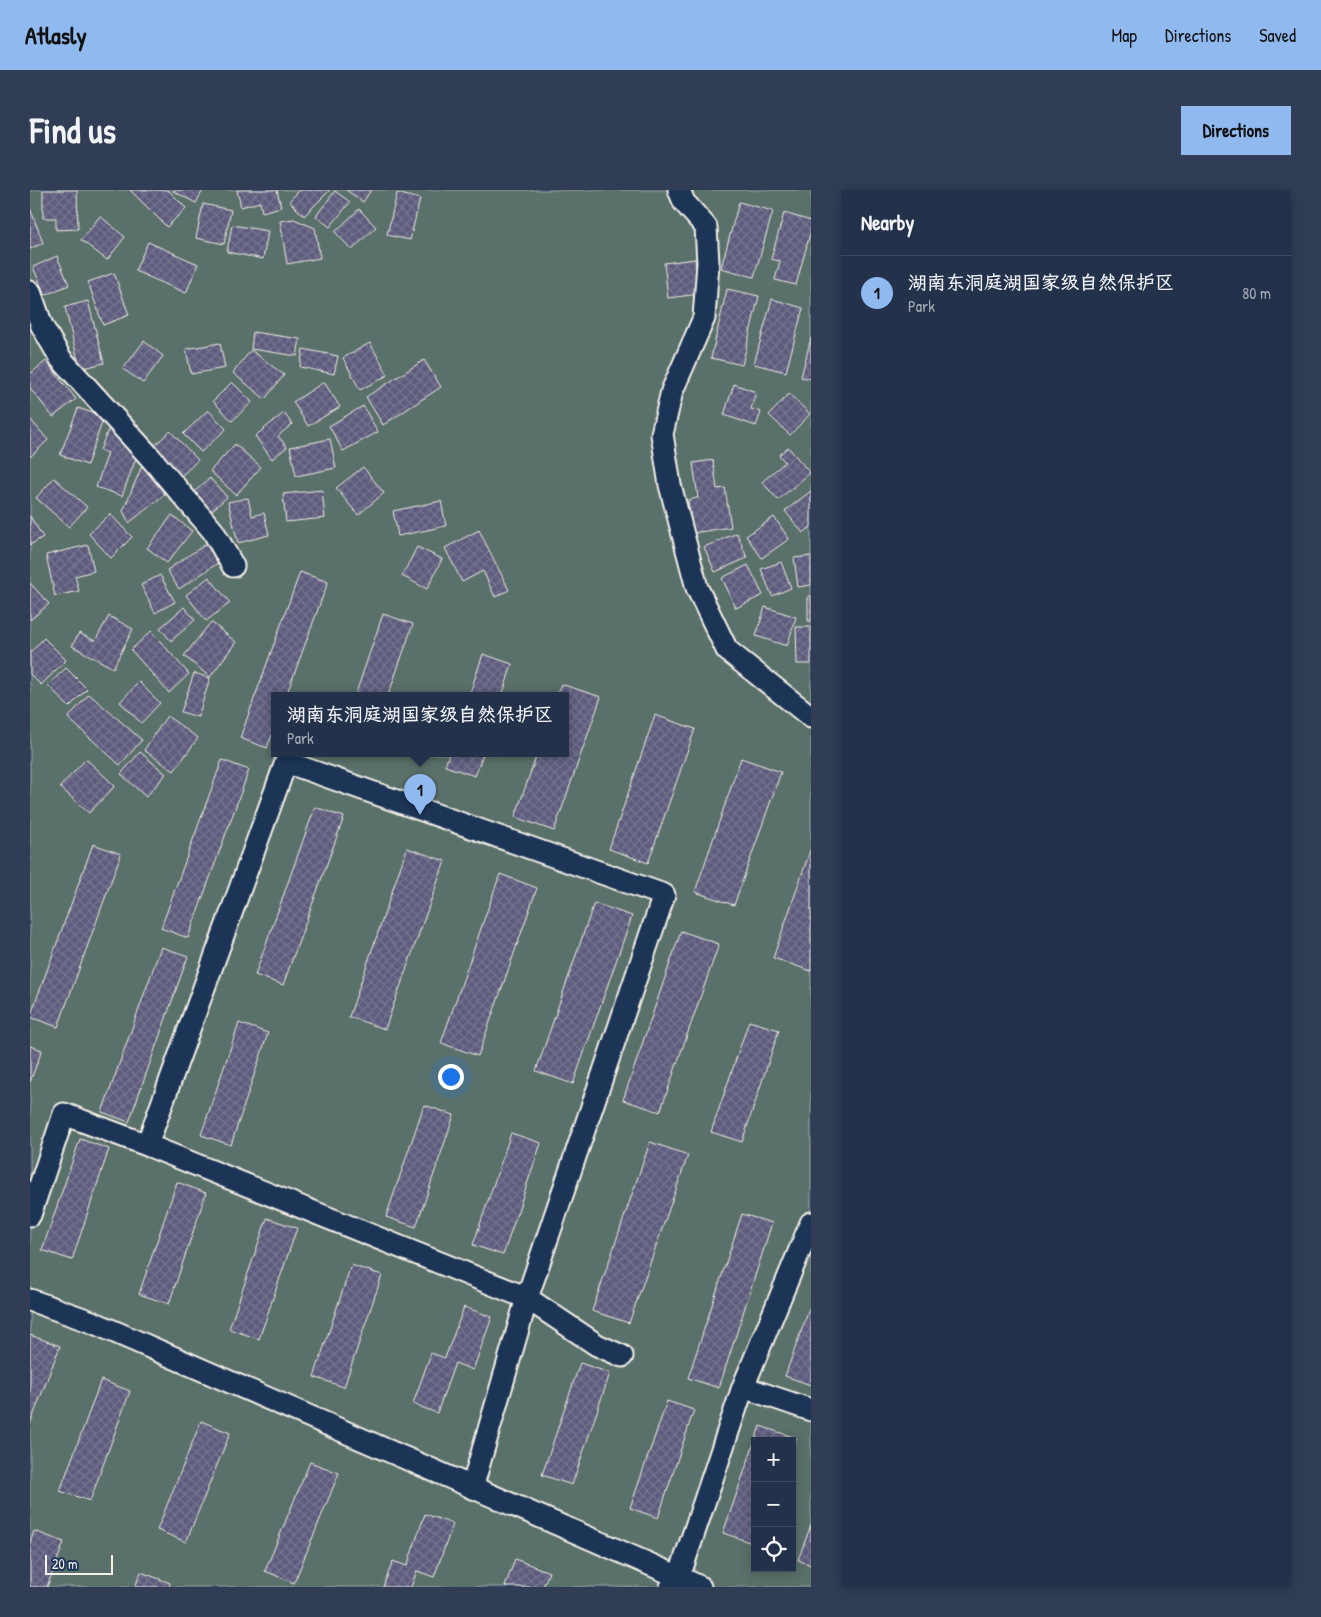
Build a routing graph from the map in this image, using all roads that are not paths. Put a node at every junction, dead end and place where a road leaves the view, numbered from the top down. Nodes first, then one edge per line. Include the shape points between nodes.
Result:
1 (679, 190) edge
2 (30, 292) edge
3 (233, 566) dead end
4 (807, 709) edge
5 (148, 1145) junction
6 (30, 1215) edge
7 (811, 1223) edge
8 (527, 1298) junction
9 (30, 1300) edge
10 (622, 1356) dead end
11 (743, 1387) junction
12 (811, 1410) edge
13 (472, 1488) junction
14 (675, 1582) edge
15 (700, 1587) edge

1 - 4 street via 684,202 706,226 708,263 704,318 672,391 662,434 670,485 697,588 728,650
2 - 3 street via 42,326 62,359 208,524
5 - 6 street via 64,1114
5 - 8 street
5 - 8 street via 286,762 664,895
7 - 11 street
8 - 10 street via 597,1345
8 - 13 street
9 - 13 street via 92,1322
11 - 12 street
11 - 14 street
13 - 14 street
14 - 15 street

